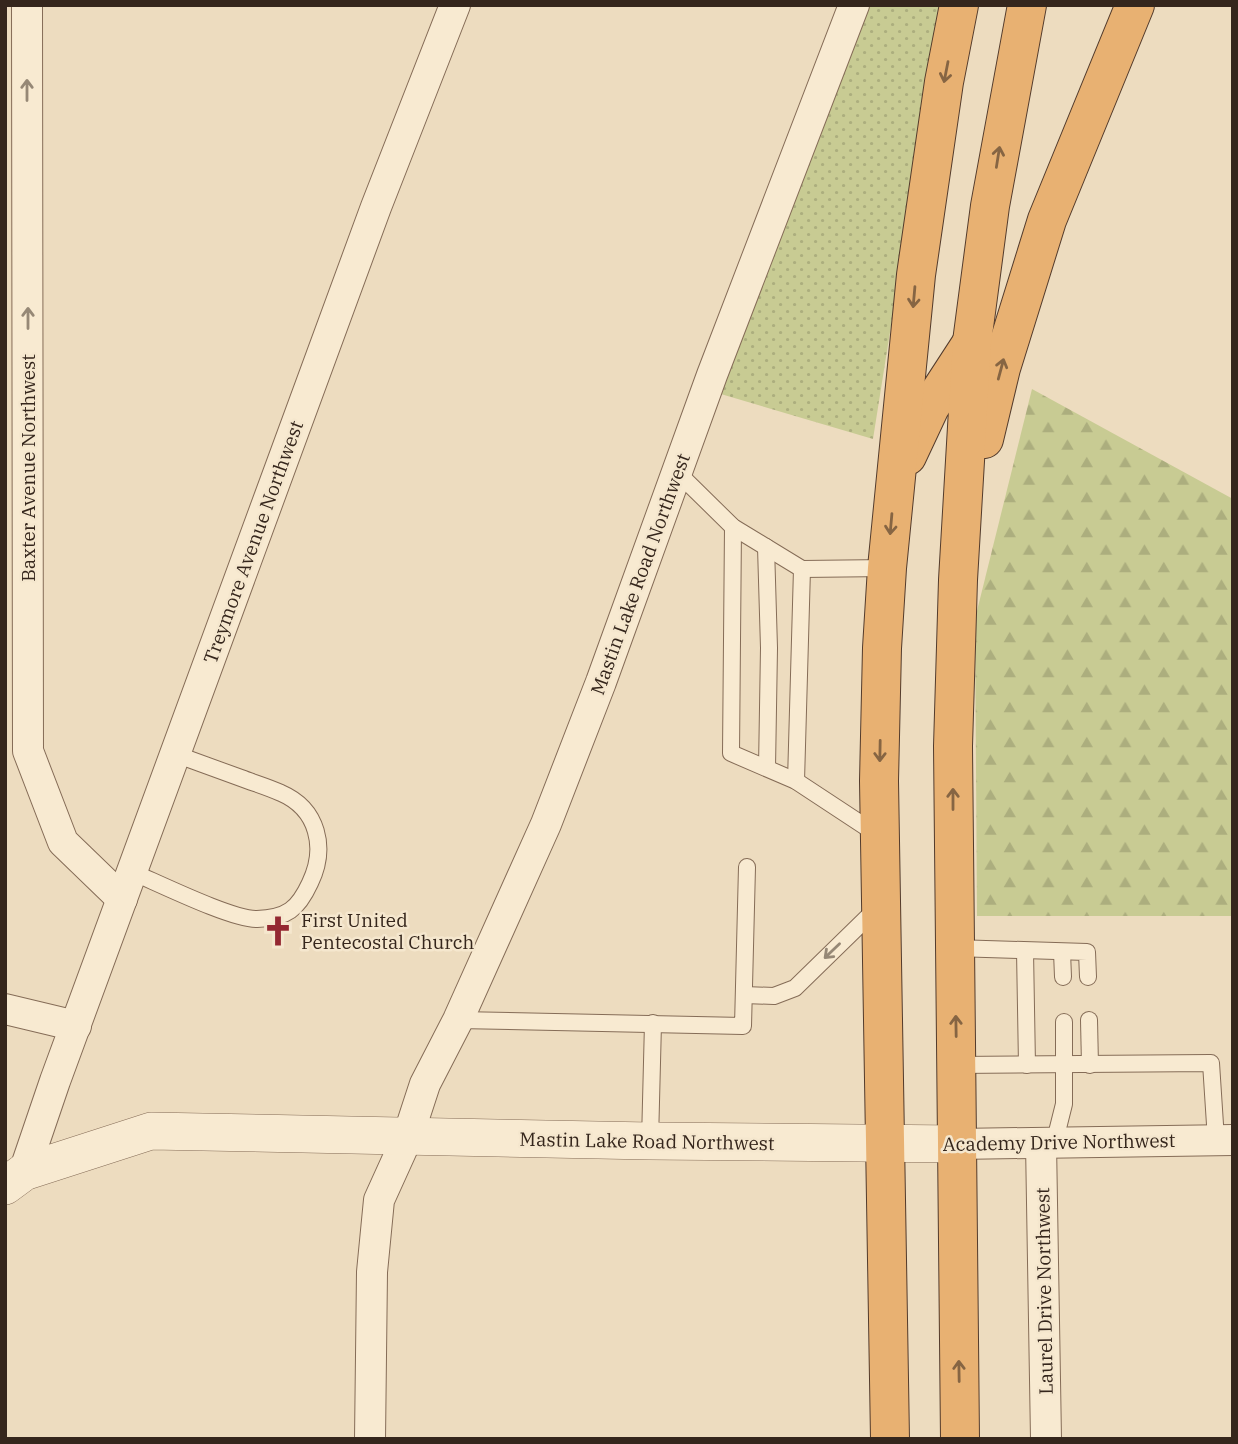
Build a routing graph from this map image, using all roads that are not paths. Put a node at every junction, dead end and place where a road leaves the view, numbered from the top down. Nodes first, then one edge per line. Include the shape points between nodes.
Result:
1 (27, 5) edge
2 (455, 5) edge
3 (854, 5) edge
4 (959, 5) edge
5 (1027, 5) edge
6 (1135, 5) edge
7 (990, 206) junction
8 (1047, 220) junction
9 (972, 342) junction
10 (677, 472) junction
11 (895, 485) junction
12 (733, 527) junction
13 (17, 533) edge
14 (766, 547) junction
15 (887, 568) junction
16 (802, 569) junction
17 (958, 580) junction
18 (175, 754) junction
19 (767, 768) junction
20 (796, 781) junction
21 (880, 836) junction
22 (747, 867) dead end
23 (127, 886) junction
24 (881, 904) junction
25 (954, 948) junction
26 (1025, 951) junction
27 (1062, 952) junction
28 (1063, 977) dead end
29 (1088, 977) dead end
30 (744, 995) junction
31 (5, 1009) edge
32 (458, 1020) junction
33 (1089, 1020) dead end
34 (1064, 1022) dead end
35 (653, 1023) junction
36 (75, 1026) junction
37 (1065, 1064) junction
38 (956, 1065) junction
39 (1027, 1065) junction
40 (1090, 1065) junction
41 (408, 1136) junction
42 (1224, 1140) edge
43 (650, 1141) junction
44 (1047, 1143) junction
45 (886, 1144) junction
46 (957, 1144) junction
47 (15, 1179) edge
48 (370, 1439) edge
49 (890, 1439) edge
50 (960, 1439) edge
51 (1046, 1439) edge

13 -> 1 street, Baxter Avenue Northwest
2 - 18 street, Treymore Avenue Northwest
3 - 10 street, Mastin Lake Road Northwest
4 -> 11 highway via 916,275
7 -> 5 highway
6 - 8 highway
7 - 8 highway via 991,219 1000,228 1015,232 1028,233
7 - 9 highway
8 - 9 highway via 1021,271
17 -> 8 highway via 1001,368
9 - 11 highway via 930,407
9 - 17 highway
10 - 12 lane
10 - 32 street, Mastin Lake Road Northwest via 546,824
11 -> 15 highway
12 - 14 lane
12 - 19 lane via 731,753
13 - 23 street, Baxter Avenue Northwest via 28,751 63,842
14 - 16 lane
14 - 19 lane
15 - 16 lane
15 -> 21 highway
16 - 20 lane
25 -> 17 highway
18 - 23 street, Treymore Avenue Northwest
18 - 23 lane via 284,794 303,809 316,827 319,849 312,879 302,900 285,915 254,919
19 - 20 lane
20 - 21 lane
21 - 24 highway
22 - 30 lane
23 - 36 street, Treymore Avenue Northwest
24 -> 30 lane via 795,988 774,996
24 - 45 highway
25 - 26 lane
38 -> 25 highway
26 - 27 lane
26 - 39 lane
27 - 28 lane
27 - 29 lane via 1087,952
30 - 35 lane via 743,1026
31 - 36 street
32 - 35 lane
32 - 41 street, Mastin Lake Road Northwest via 425,1084
33 - 40 lane
34 - 37 lane
35 - 43 lane
36 - 47 street, Treymore Avenue Northwest
37 - 39 lane
37 - 40 lane
37 - 44 lane via 1064,1104
38 - 39 lane
38 - 46 highway
40 - 42 lane via 1210,1063
41 - 43 street, Mastin Lake Road Northwest
41 - 47 street, Mastin Lake Road Northwest via 151,1131
41 - 48 street via 379,1200 372,1272
42 - 44 street, Academy Drive Northwest
43 - 45 street, Mastin Lake Road Northwest
44 - 46 street, Academy Drive Northwest
44 - 51 street, Laurel Drive Northwest
45 - 46 street, Academy Drive Northwest
45 - 49 highway
50 -> 46 highway

